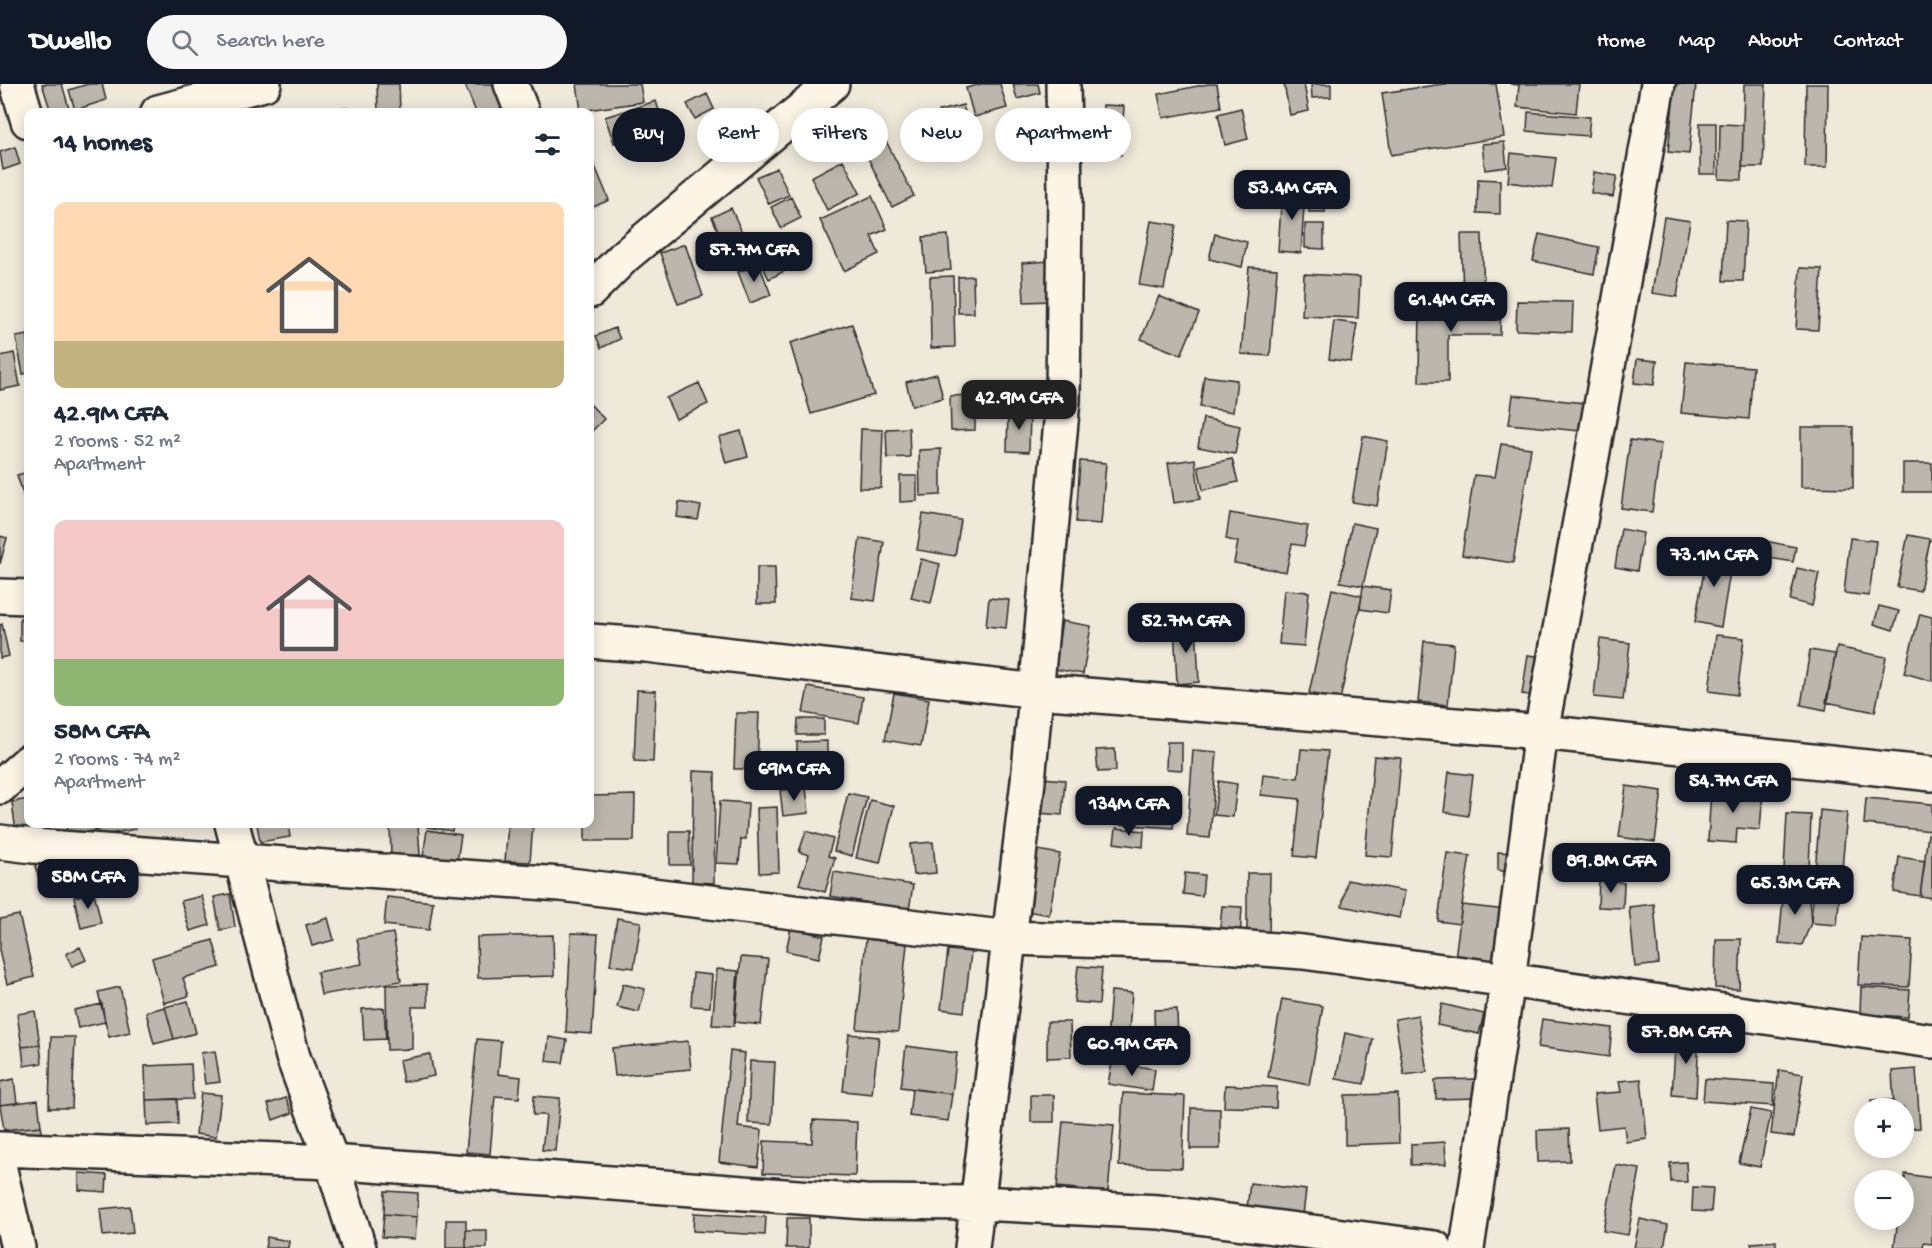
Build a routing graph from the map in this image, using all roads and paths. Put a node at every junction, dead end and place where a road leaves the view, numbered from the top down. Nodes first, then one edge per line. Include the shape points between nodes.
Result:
1 (17, 84) edge
2 (264, 84) edge
3 (511, 84) edge
4 (832, 84) edge
5 (1063, 84) edge
6 (1658, 84) edge
7 (24, 108) edge
8 (173, 108) edge
9 (520, 108) edge
10 (594, 287) edge
11 (0, 596) edge
12 (24, 597) edge
13 (594, 641) edge
14 (1037, 691) junction
15 (1541, 732) junction
16 (24, 766) edge
17 (1932, 774) edge
18 (0, 787) edge
19 (233, 828) edge
20 (0, 842) edge
21 (242, 862) junction
22 (1009, 938) junction
23 (1508, 980) junction
24 (1932, 1041) edge
25 (0, 1149) edge
26 (332, 1161) junction
27 (0, 1170) edge
28 (978, 1203) junction
29 (18, 1248) edge
30 (359, 1248) edge
31 (972, 1248) edge
32 (1435, 1248) edge
33 (1467, 1248) edge

1 - 7 street
2 - 8 street
3 - 9 street
4 - 10 street via 625,256
5 - 14 street via 1064,400
6 - 15 street
11 - 12 street
13 - 14 street
14 - 15 street
14 - 22 street
15 - 17 street
15 - 23 street
16 - 18 street
19 - 21 street
20 - 21 street
21 - 22 street via 561,884
21 - 26 street via 293,1057
22 - 23 street via 1184,943 1303,952
22 - 28 street
23 - 24 street
23 - 33 street
25 - 26 street
26 - 28 street via 865,1202
26 - 30 street
27 - 29 street
28 - 31 street
28 - 32 street via 1158,1212

